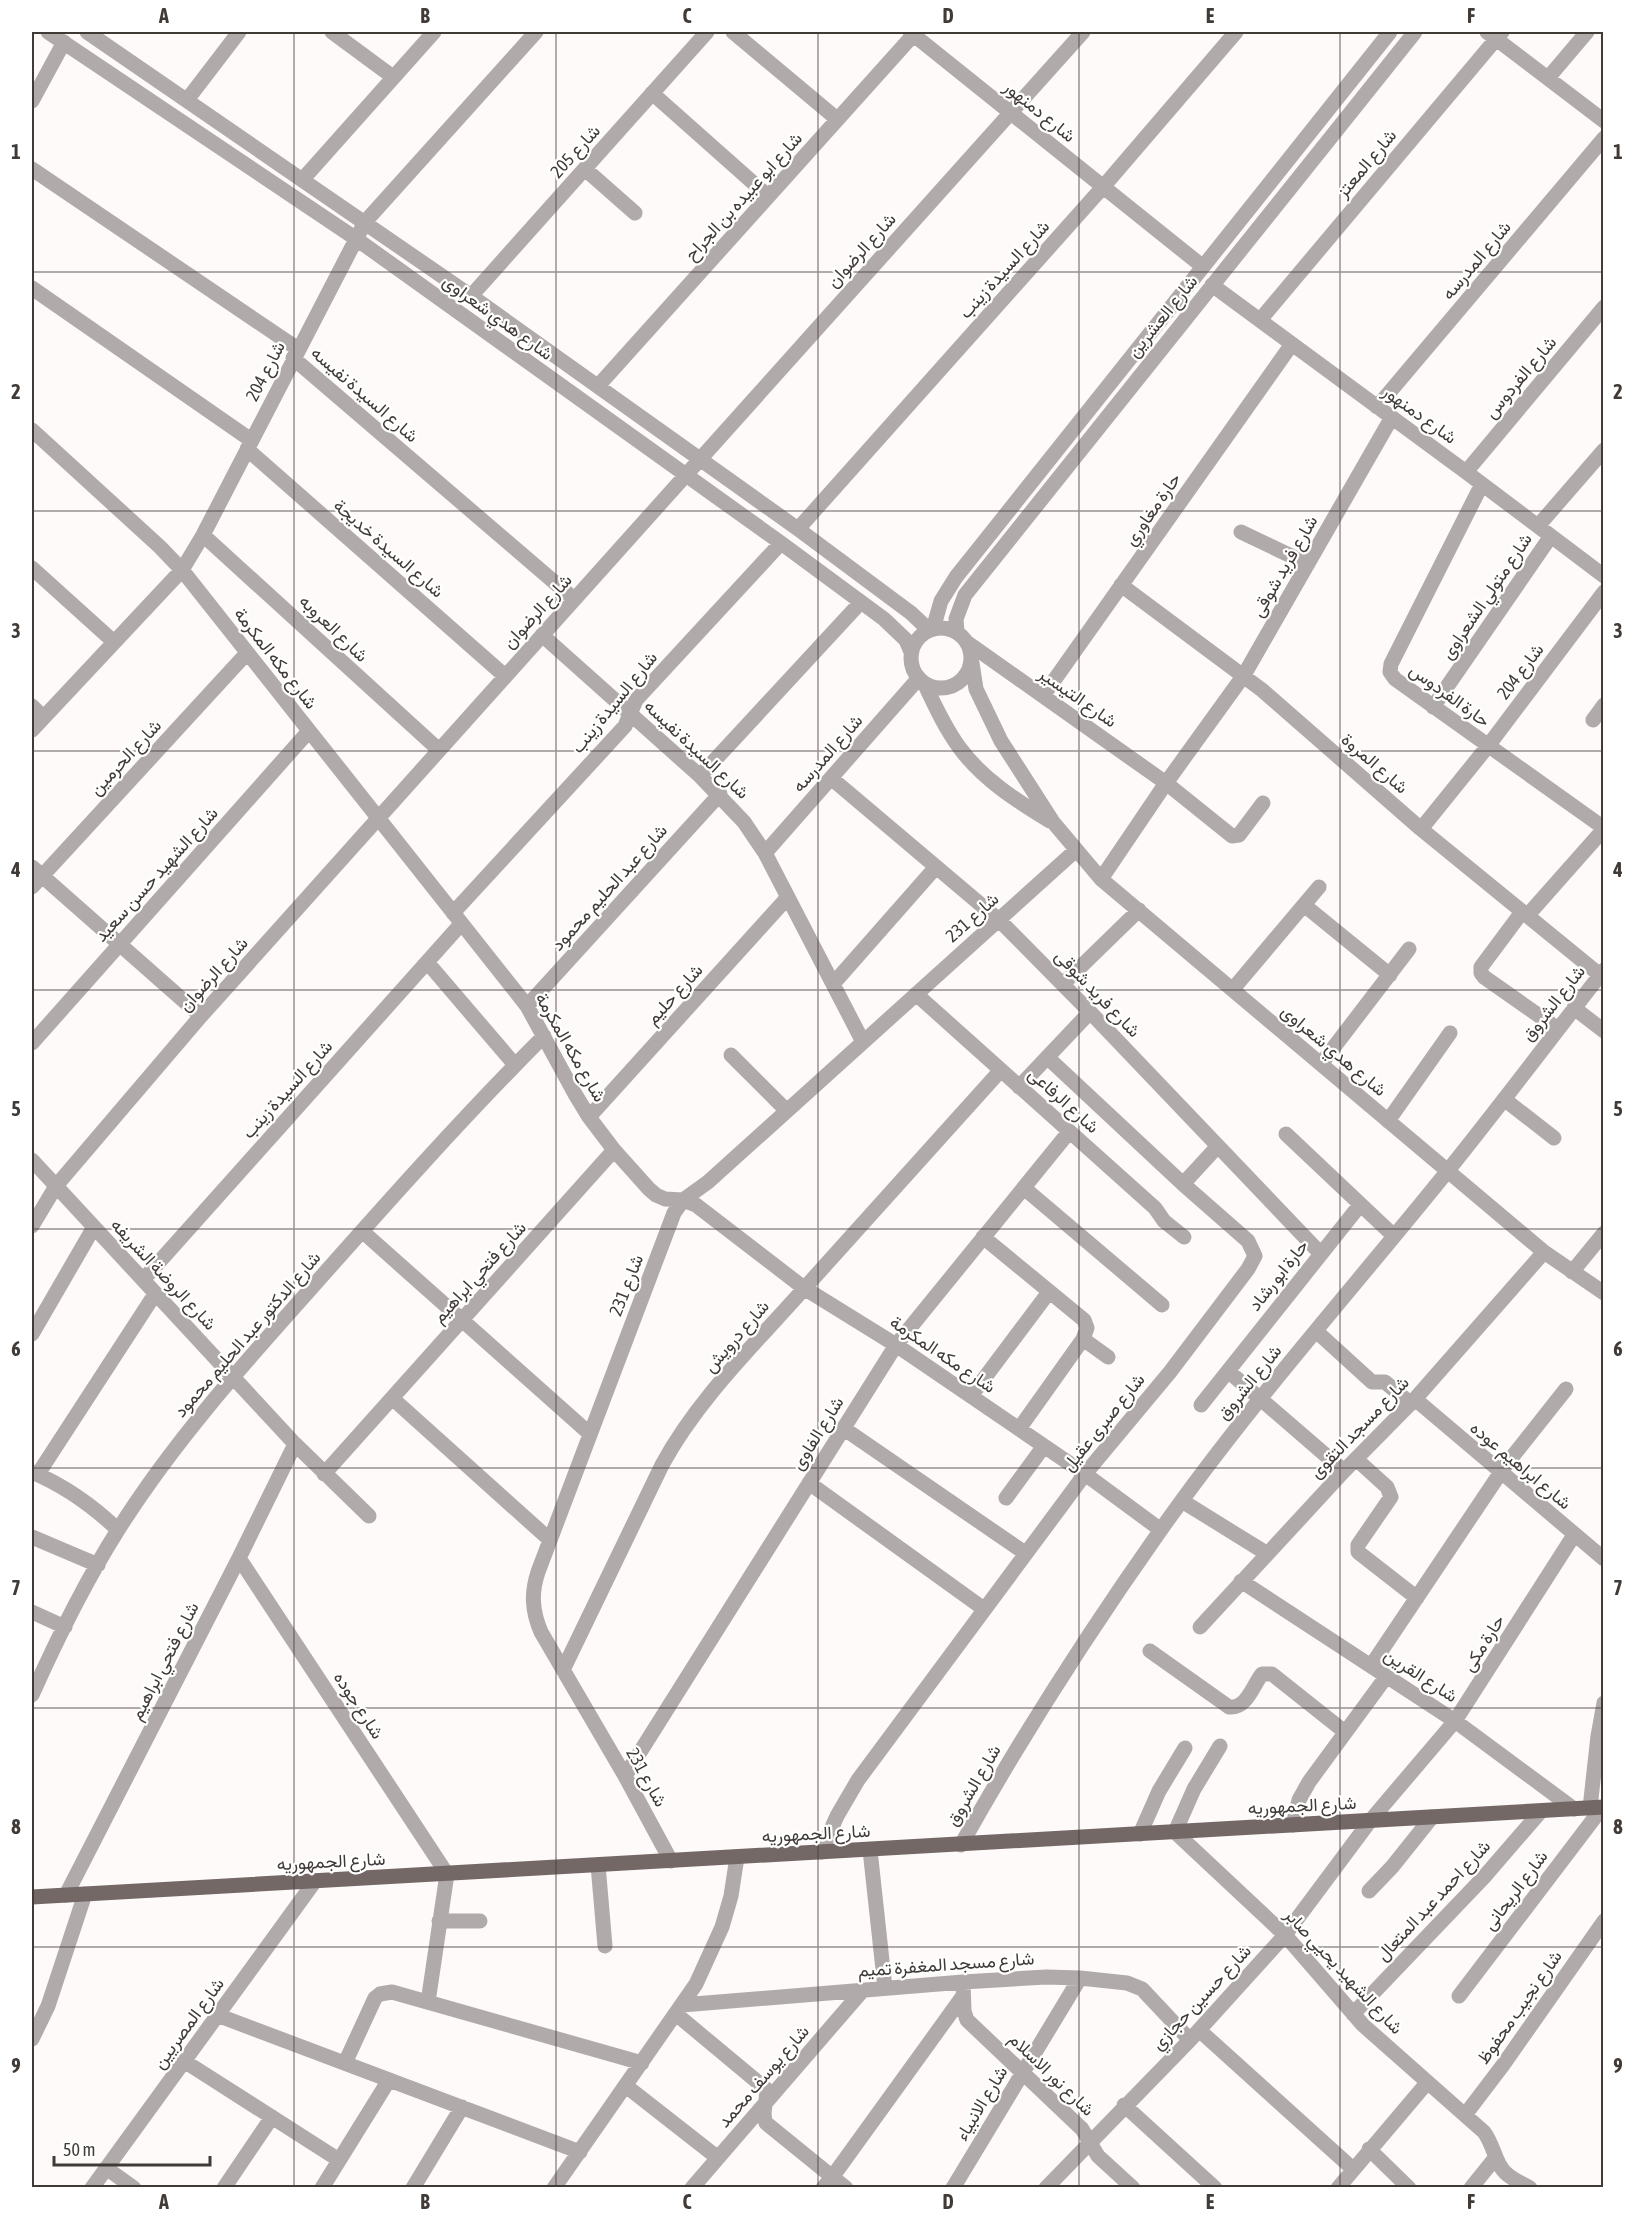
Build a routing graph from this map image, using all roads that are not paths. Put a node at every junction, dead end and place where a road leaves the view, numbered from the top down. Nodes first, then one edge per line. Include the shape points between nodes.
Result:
1 (48, 32) edge
2 (87, 32) edge
3 (239, 32) edge
4 (332, 32) edge
5 (434, 32) edge
6 (536, 32) edge
7 (707, 32) edge
8 (734, 32) edge
9 (913, 32) edge
10 (1083, 32) edge
11 (1236, 32) edge
12 (1390, 32) edge
13 (1414, 32) edge
14 (1587, 32) edge
15 (1495, 34) edge
16 (64, 42) junction
17 (393, 77) junction
18 (1548, 78) junction
19 (652, 93) junction
20 (187, 100) junction
21 (32, 101) edge
22 (1010, 112) junction
23 (837, 119) junction
24 (1604, 121) edge
25 (1604, 138) edge
26 (585, 168) junction
27 (32, 169) edge
28 (303, 178) junction
29 (1103, 187) junction
30 (768, 196) junction
31 (635, 213) dead end
32 (365, 222) junction
33 (355, 238) junction
34 (1202, 266) junction
35 (1212, 285) junction
36 (32, 288) edge
37 (471, 296) junction
38 (1604, 307) edge
39 (1260, 320) junction
40 (1292, 344) junction
41 (296, 354) junction
42 (598, 386) junction
43 (1377, 407) junction
44 (1392, 417) junction
45 (32, 430) edge
46 (249, 445) junction
47 (1604, 450) edge
48 (700, 459) junction
49 (1466, 472) junction
50 (685, 476) junction
51 (1482, 484) junction
52 (1538, 526) junction
53 (798, 529) junction
54 (1241, 532) dead end
55 (203, 535) junction
56 (1551, 536) junction
57 (781, 543) junction
58 (1308, 564) junction
59 (32, 568) edge
60 (182, 570) junction
61 (1604, 576) edge
62 (1121, 585) junction
63 (1604, 592) edge
64 (574, 599) junction
65 (861, 602) junction
66 (931, 630) junction
67 (542, 634) junction
68 (963, 638) junction
69 (114, 642) junction
70 (911, 652) junction
71 (247, 653) junction
72 (972, 663) junction
73 (1244, 675) junction
74 (505, 676) junction
75 (922, 682) junction
76 (1043, 696) junction
77 (1604, 705) edge
78 (32, 706) edge
79 (1433, 707) junction
80 (631, 714) junction
81 (43, 717) junction
82 (1593, 720) dead end
83 (32, 730) edge
84 (309, 731) junction
85 (1488, 746) junction
86 (439, 750) junction
87 (700, 776) junction
88 (831, 778) junction
89 (1166, 783) junction
90 (720, 794) junction
91 (1263, 803) dead end
92 (378, 819) junction
93 (1053, 822) junction
94 (1604, 828) edge
95 (1421, 829) junction
96 (1076, 851) junction
97 (765, 853) junction
98 (936, 867) junction
99 (35, 877) edge
100 (1101, 879) junction
101 (1319, 887) dead end
102 (788, 897) junction
103 (1304, 905) junction
104 (1139, 910) junction
105 (1524, 914) junction
106 (457, 918) junction
107 (999, 920) junction
108 (120, 944) junction
109 (1409, 949) dead end
110 (427, 962) junction
111 (1602, 972) edge
112 (1390, 975) junction
113 (833, 984) junction
114 (1063, 984) junction
115 (1233, 989) junction
116 (916, 994) junction
117 (527, 1006) junction
118 (1574, 1008) junction
119 (1090, 1012) junction
120 (201, 1016) junction
121 (1558, 1029) junction
122 (1604, 1031) edge
123 (1450, 1033) dead end
124 (544, 1036) junction
125 (32, 1042) edge
126 (863, 1042) junction
127 (731, 1055) dead end
128 (1047, 1057) junction
129 (1321, 1064) junction
130 (515, 1065) junction
131 (1000, 1070) junction
132 (1019, 1087) junction
133 (1504, 1099) junction
134 (787, 1111) junction
135 (590, 1117) junction
136 (1388, 1121) junction
137 (1070, 1132) junction
138 (1286, 1134) dead end
139 (1554, 1138) dead end
140 (1217, 1147) junction
141 (614, 1150) junction
142 (32, 1160) edge
143 (1448, 1172) junction
144 (1183, 1184) junction
145 (56, 1186) junction
146 (1024, 1188) junction
147 (683, 1200) junction
148 (1360, 1205) junction
149 (32, 1226) edge
150 (94, 1227) junction
151 (362, 1231) junction
152 (1604, 1233) edge
153 (1394, 1236) junction
154 (983, 1237) junction
155 (1184, 1237) dead end
156 (1544, 1252) junction
157 (1320, 1253) junction
158 (1572, 1272) junction
159 (143, 1280) junction
160 (804, 1288) junction
161 (1049, 1292) junction
162 (1604, 1293) edge
163 (155, 1294) junction
164 (1162, 1305) dead end
165 (462, 1320) junction
166 (1316, 1331) junction
167 (32, 1334) edge
168 (1083, 1339) junction
169 (896, 1345) junction
170 (1108, 1357) dead end
171 (1228, 1371) junction
172 (232, 1378) junction
173 (1566, 1389) dead end
174 (971, 1396) junction
175 (392, 1398) junction
176 (1261, 1398) junction
177 (1413, 1402) junction
178 (1201, 1405) dead end
179 (843, 1428) junction
180 (1019, 1429) junction
181 (590, 1434) junction
182 (295, 1444) junction
183 (1044, 1446) junction
184 (1356, 1459) junction
185 (1344, 1471) junction
186 (34, 1473) edge
187 (1500, 1473) junction
188 (324, 1474) junction
189 (1085, 1474) junction
190 (808, 1483) junction
191 (1006, 1498) dead end
192 (1182, 1501) junction
193 (369, 1516) dead end
194 (118, 1530) junction
195 (1161, 1530) junction
196 (1574, 1535) junction
197 (32, 1537) edge
198 (550, 1540) junction
199 (1025, 1553) junction
200 (1266, 1554) junction
201 (239, 1558) junction
202 (1604, 1559) edge
203 (98, 1565) junction
204 (1241, 1581) junction
205 (1417, 1598) junction
206 (984, 1609) junction
207 (32, 1612) edge
208 (65, 1627) junction
209 (1200, 1628) dead end
210 (1150, 1652) dead end
211 (38, 1666) edge
212 (1371, 1666) junction
213 (563, 1670) junction
214 (1386, 1677) junction
215 (32, 1695) edge
216 (1604, 1702) edge
217 (1455, 1721) junction
218 (1345, 1732) junction
219 (1220, 1746) dead end
220 (1185, 1748) dead end
221 (625, 1776) junction
222 (1599, 1808) edge
223 (1574, 1809) junction
224 (1540, 1811) junction
225 (1432, 1817) junction
226 (1370, 1821) junction
227 (1293, 1825) junction
228 (1175, 1832) junction
229 (1140, 1834) junction
230 (961, 1845) junction
231 (870, 1850) junction
232 (821, 1852) junction
233 (737, 1857) junction
234 (671, 1861) junction
235 (598, 1865) junction
236 (447, 1874) junction
237 (315, 1881) junction
238 (1369, 1891) dead end
239 (85, 1894) junction
240 (66, 1895) junction
241 (32, 1897) edge
242 (439, 1921) junction
243 (480, 1921) dead end
244 (1604, 1921) edge
245 (1285, 1935) junction
246 (604, 1946) dead end
247 (1080, 1978) junction
248 (885, 1988) junction
249 (963, 1989) junction
250 (863, 1990) junction
251 (1459, 1996) dead end
252 (428, 2002) junction
253 (679, 2009) junction
254 (1353, 2014) junction
255 (217, 2015) junction
256 (1195, 2035) junction
257 (32, 2039) edge
258 (184, 2061) junction
259 (642, 2063) junction
260 (345, 2064) junction
261 (1022, 2072) junction
262 (389, 2080) junction
263 (1426, 2084) junction
264 (626, 2086) junction
265 (765, 2104) junction
266 (1124, 2105) junction
267 (462, 2107) junction
268 (1465, 2115) junction
269 (272, 2117) junction
270 (1090, 2142) junction
271 (1369, 2149) junction
272 (580, 2152) junction
273 (1496, 2157) junction
274 (718, 2158) junction
275 (339, 2160) junction
276 (106, 2168) junction
277 (1353, 2169) junction
278 (828, 2182) edge
279 (92, 2187) edge
280 (134, 2187) edge
281 (224, 2187) edge
282 (322, 2187) edge
283 (413, 2187) edge
284 (555, 2187) edge
285 (694, 2187) edge
286 (846, 2187) edge
287 (953, 2187) edge
288 (1046, 2187) edge
289 (1133, 2187) edge
290 (1215, 2187) edge
291 (1338, 2187) edge
292 (1409, 2187) edge
293 (1471, 2187) edge
294 (1530, 2187) edge

1 - 16 street, شارع هدي شعراوى
2 - 20 street, شارع هدي شعراوى
3 - 20 street
4 - 17 street
5 - 17 street
6 - 32 street, شارع 204
7 - 19 street, شارع 205
8 - 23 street
9 - 22 street, شارع دمنهور
9 - 23 street, شارع ابو عبيده بن الجراح
10 - 22 street, شارع الرضوان
11 - 29 street, شارع السيدة زينب
12 - 34 street, شارع العشرين
13 - 35 street, شارع العشرين
14 - 18 street
15 - 18 street
15 - 39 street, شارع المعتز
16 - 21 street
16 - 33 street, شارع هدي شعراوى
17 - 28 street
18 - 24 street
19 - 26 street, شارع 205
19 - 30 street
20 - 28 street, شارع هدي شعراوى
22 - 29 street, شارع دمنهور
22 - 48 street, شارع الرضوان
23 - 30 street, شارع ابو عبيده بن الجراح
25 - 43 street, شارع المدرسه
26 - 31 street
26 - 37 street, شارع 205
27 - 41 street, شارع السيدة نفيسه
28 - 32 street, شارع هدي شعراوى
29 - 34 street, شارع دمنهور
29 - 53 street, شارع السيدة زينب
30 - 42 street, شارع ابو عبيده بن الجراح
32 - 33 street, شارع 204
32 - 37 street, شارع هدي شعراوى
33 - 41 street, شارع 204
33 - 50 street, شارع هدي شعراوى
34 - 66 street, شارع العشرين via 956,577 941,601
35 - 39 street, شارع دمنهور
35 - 68 street, شارع العشرين via 965,595 956,619
36 - 46 street, شارع السيدة خديجة
37 - 42 street, شارع هدي شعراوى
38 - 49 street, شارع الفردوس
39 - 40 street, شارع دمنهور
40 - 43 street, شارع دمنهور
40 - 62 street, حارة مغاوري
41 - 46 street, شارع 204
41 - 64 street, شارع السيدة نفيسه
42 - 48 street, شارع هدي شعراوى
43 - 44 street, شارع دمنهور
44 - 49 street, شارع دمنهور
44 - 58 street, شارع فريد شوقى
45 - 60 street, شارع مكه المكرمة
46 - 55 street, شارع 204
46 - 74 street, شارع السيدة خديجة
47 - 52 street, شارع متولي الشعراوى
48 - 50 street, شارع الرضوان
48 - 53 street, شارع هدي شعراوى
49 - 51 street, شارع دمنهور
50 - 57 street, شارع هدي شعراوى
50 - 64 street, شارع الرضوان
51 - 52 street, شارع دمنهور
51 - 79 street, حارة الفردوس via 1389,668 1395,680
52 - 56 street, شارع دمنهور
53 - 66 street, شارع هدي شعراوى
54 - 58 street
55 - 60 street, شارع 204
55 - 86 street, شارع العروبه
56 - 61 street, شارع دمنهور
56 - 79 street, شارع متولي الشعراوى
57 - 65 street, شارع هدي شعراوى
57 - 80 street, شارع السيدة زينب via 636,700
58 - 73 street, شارع فريد شوقى
59 - 69 street
60 - 69 street, شارع 204
60 - 71 street, شارع مكه المكرمة
62 - 73 street, شارع المروة
62 - 76 street, حارة مغاوري
63 - 85 street, شارع 204
64 - 67 street, شارع الرضوان
65 - 70 street, شارع هدي شعراوى via 895,629
65 - 87 street
66 - 68 street via 950,629
66 - 70 street via 921,636
67 - 74 street, شارع الرضوان
67 - 80 street, شارع السيدة نفيسه
68 - 72 street
68 - 76 street, شارع التيسير
69 - 81 street, شارع 204
70 - 75 street via 911,662
71 - 84 street, شارع مكه المكرمة
71 - 99 street, شارع الحرمين
72 - 75 street via 963,680 954,686 935,689
72 - 93 street, شارع هدي شعراوى via 976,689 988,716
73 - 89 street, شارع فريد شوقى
73 - 95 street, شارع المروة
74 - 86 street, شارع الرضوان
75 - 88 street, شارع المدرسه
75 - 93 street, شارع هدي شعراوى via 960,748 988,778 1018,802
76 - 89 street, شارع التيسير
77 - 82 street
78 - 81 street
79 - 85 street, حارة الفردوس
80 - 87 street, شارع السيدة نفيسه
80 - 106 street, شارع السيدة زينب via 625,726
81 - 83 street, شارع 204
84 - 92 street, شارع مكه المكرمة
84 - 108 street, شارع الشهيد حسن سعيد
85 - 94 street, حارة الفردوس
85 - 95 street, شارع 204
86 - 92 street, شارع الرضوان
87 - 90 street, شارع السيدة نفيسه
88 - 97 street, شارع المدرسه
88 - 98 street, شارع فريد شوقى
89 - 91 street, شارع التيسير via 1234,837
89 - 100 street, شارع فريد شوقى
90 - 97 street, شارع السيدة نفيسه
90 - 117 street, شارع عبد الحليم محمود
92 - 106 street, شارع مكه المكرمة
92 - 120 street, شارع الرضوان
93 - 96 street, شارع هدي شعراوى
94 - 105 street
95 - 105 street, شارع المروة
96 - 100 street, شارع هدي شعراوى
96 - 107 street, شارع 231
97 - 102 street, شارع السيدة نفيسه
98 - 107 street, شارع فريد شوقى
98 - 113 street
99 - 108 street
100 - 104 street, شارع هدي شعراوى
101 - 103 street
102 - 113 street, شارع السيدة نفيسه
102 - 135 street, شارع حليم
103 - 112 street
103 - 115 street
104 - 114 street
104 - 115 street, شارع هدي شعراوى
105 - 111 street, شارع المروة
105 - 121 street via 1481,967 1481,973
106 - 110 street, شارع السيدة زينب
106 - 117 street, شارع مكه المكرمة
107 - 114 street, شارع فريد شوقى
107 - 116 street, شارع 231
108 - 120 street
108 - 125 street, شارع الشهيد حسن سعيد
109 - 112 street
110 - 130 street
110 - 159 street, شارع السيدة زينب
111 - 118 street, شارع الشروق
112 - 129 street
113 - 126 street, شارع السيدة نفيسه
114 - 119 street, شارع فريد شوقى
115 - 129 street, شارع هدي شعراوى
116 - 126 street, شارع 231
116 - 131 street, شارع الرفاعى
117 - 124 street, شارع مكه المكرمة
118 - 121 street, شارع الشروق
118 - 122 street
119 - 128 street
119 - 140 street, شارع فريد شوقى
120 - 145 street, شارع الرضوان
121 - 133 street, شارع الشروق
123 - 136 street
124 - 130 street, شارع الدكتور عبد الحليم محمود
124 - 135 street, شارع مكه المكرمة
126 - 134 street, شارع 231
127 - 134 street
128 - 132 street
128 - 144 street, شارع صبرى عقيل
129 - 136 street, شارع هدي شعراوى
130 - 151 street, شارع الدكتور عبد الحليم محمود
131 - 132 street, شارع الرفاعى
131 - 160 street, شارع درويش
132 - 137 street, شارع الرفاعى
133 - 139 street
133 - 143 street, شارع الشروق
134 - 147 street, شارع 231
135 - 141 street, شارع مكه المكرمة
136 - 143 street, شارع هدي شعراوى
137 - 146 street, شارع الفاوى
137 - 155 street, شارع الرفاعى
138 - 148 street
140 - 144 street
140 - 157 street, شارع فريد شوقى
141 - 147 street, شارع مكه المكرمة via 648,1190 665,1199
141 - 165 street, شارع فتحي ابراهيم
142 - 145 street, شارع الروضة الشريفه
143 - 153 street, شارع الشروق
143 - 156 street, شارع هدي شعراوى
144 - 189 street, شارع صبرى عقيل via 1248,1241 1254,1256 1170,1372
145 - 149 street, شارع الرضوان
145 - 150 street, شارع الروضة الشريفه
146 - 154 street, شارع الفاوى
146 - 164 street
147 - 160 street, شارع مكه المكرمة via 702,1209
147 - 181 street, شارع 231 via 674,1213
148 - 153 street
148 - 157 street, حارة ابو رشاد
150 - 159 street, شارع الروضة الشريفه
150 - 167 street
151 - 165 street
151 - 172 street, شارع الدكتور عبد الحليم محمود
152 - 158 street
153 - 166 street, شارع الشروق
154 - 161 street
154 - 169 street, شارع الفاوى
156 - 158 street, شارع هدي شعراوى
156 - 177 street, شارع مسجد التقوى
157 - 171 street, حارة ابو رشاد
158 - 162 street, شارع هدي شعراوى
159 - 163 street, شارع الروضة الشريفه
160 - 169 street, شارع مكه المكرمة
160 - 213 street, شارع درويش via 674,1442
161 - 168 street via 1084,1320 1087,1328
161 - 174 street
163 - 172 street, شارع الروضة الشريفه
163 - 186 street
165 - 175 street, شارع فتحي ابراهيم
165 - 181 street
166 - 176 street, شارع الشروق
166 - 177 street, شارع ابراهيم عوده via 1372,1382 1385,1382
168 - 170 street
168 - 180 street
169 - 174 street, شارع مكه المكرمة
169 - 179 street, شارع الفاوى
171 - 176 street
171 - 178 street, حارة ابو رشاد
172 - 182 street, شارع الروضة الشريفه
172 - 194 street, شارع الدكتور عبد الحليم محمود via 176,1447
173 - 187 street
174 - 180 street, شارع مكه المكرمة
175 - 188 street, شارع فتحي ابراهيم
175 - 198 street
176 - 185 street
176 - 192 street, شارع الشروق
177 - 184 street, شارع مسجد التقوى
177 - 187 street, شارع ابراهيم عوده
179 - 190 street, شارع الفاوى
179 - 199 street
180 - 183 street, شارع مكه المكرمة
181 - 198 street, شارع 231
182 - 188 street, شارع الروضة الشريفه
182 - 201 street, شارع فتحي ابراهيم
183 - 189 street, شارع مكه المكرمة
183 - 191 street
184 - 185 street, شارع مسجد التقوى
184 - 205 street via 1387,1487 1391,1497 1358,1545 1358,1552
185 - 200 street, شارع مسجد التقوى
186 - 194 street via 71,1492
187 - 196 street, شارع ابراهيم عوده
187 - 205 street
188 - 193 street, شارع الروضة الشريفه
189 - 195 street, شارع مكه المكرمة
189 - 199 street, شارع صبرى عقيل
190 - 206 street
190 - 221 street, شارع الفاوى
192 - 195 street, شارع الشروق
192 - 200 street
194 - 203 street, شارع الدكتور عبد الحليم محمود
195 - 230 street, شارع الشروق via 1062,1674
196 - 202 street, شارع ابراهيم عوده
196 - 217 street, حارة مكى
197 - 203 street
198 - 213 street, شارع 231 via 534,1584 533,1608
199 - 206 street, شارع صبرى عقيل
200 - 204 street, شارع مسجد التقوى
201 - 236 street, شارع جوده
201 - 240 street, شارع فتحي ابراهيم
203 - 208 street, شارع الدكتور عبد الحليم محمود
204 - 209 street, شارع مسجد التقوى
204 - 212 street, شارع القرين
205 - 212 street
206 - 232 street, شارع صبرى عقيل via 858,1780
207 - 208 street
208 - 211 street, شارع الدكتور عبد الحليم محمود
210 - 218 street via 1229,1707 1243,1703 1262,1674 1272,1674
211 - 215 street, شارع الدكتور عبد الحليم محمود
212 - 214 street, شارع القرين
213 - 221 street, شارع 231
214 - 217 street, شارع القرين
214 - 218 street
216 - 222 street via 1598,1736
217 - 223 street, شارع القرين
217 - 226 street, حارة مكى
218 - 227 street via 1309,1782 1299,1800
219 - 228 street via 1194,1789
220 - 229 street via 1159,1791
221 - 234 street, شارع 231
222 - 223 main road, شارع الجمهوريه
222 - 251 street, شارع الريحانى
223 - 224 main road, شارع الجمهوريه
224 - 225 main road, شارع الجمهوريه
224 - 254 street, شارع احمد عبد المتعال via 1484,1877
225 - 226 main road, شارع الجمهوريه
225 - 238 street
226 - 227 main road, شارع الجمهوريه
226 - 245 street, شارع حسين حجازي
227 - 228 main road, شارع الجمهوريه
228 - 229 main road, شارع الجمهوريه
228 - 245 street, شارع الشهيد يحيي صابر
229 - 230 main road, شارع الجمهوريه
230 - 231 main road, شارع الجمهوريه
231 - 232 main road, شارع الجمهوريه
231 - 248 street
232 - 233 main road, شارع الجمهوريه
233 - 234 main road, شارع الجمهوريه
233 - 253 street via 722,1927 696,1984
234 - 235 main road, شارع الجمهوريه
235 - 236 main road, شارع الجمهوريه
235 - 246 street
236 - 237 main road, شارع الجمهوريه
236 - 242 street
237 - 239 main road, شارع الجمهوريه
237 - 255 street, شارع المصريين
239 - 240 main road, شارع الجمهوريه
239 - 257 street via 48,2006
240 - 241 main road, شارع الجمهوريه
242 - 243 street
242 - 252 street
244 - 268 street, شارع نجيب محفوظ
245 - 254 street, شارع الشهيد يحيي صابر
245 - 256 street, شارع حسين حجازي
247 - 249 street, شارع مسجد المغفرة تميم via 1046,1977
247 - 256 street, شارع مسجد المغفرة تميم via 1127,1983 1142,1989
247 - 261 street, شارع الانبياء
248 - 249 street, شارع مسجد المغفرة تميم
248 - 250 street, شارع مسجد المغفرة تميم
249 - 261 street, شارع نور الاسلام via 967,2020
249 - 278 street
250 - 253 street, شارع مسجد المغفرة تميم
250 - 265 street, شارع يوسف محمد
252 - 259 street
252 - 260 street via 392,1992 380,1994
253 - 259 street
253 - 265 street via 766,2089
254 - 263 street, شارع الشهيد يحيي صابر
255 - 258 street, شارع المصريين
255 - 260 street
256 - 266 street, شارع حسين حجازي
256 - 277 street, شارع مسجد المغفرة تميم
258 - 269 street
258 - 276 street, شارع المصريين
259 - 264 street
260 - 262 street
261 - 270 street, شارع نور الاسلام via 1082,2129
261 - 287 street, شارع الانبياء
262 - 267 street
262 - 275 street
263 - 268 street, شارع الشهيد يحيي صابر
263 - 271 street
264 - 272 street
264 - 274 street
265 - 274 street, شارع يوسف محمد
265 - 278 street via 766,2123
266 - 270 street, شارع حسين حجازي
266 - 290 street
267 - 272 street
267 - 283 street
268 - 273 street, شارع الشهيد يحيي صابر via 1488,2138
269 - 275 street
269 - 281 street
270 - 288 street, شارع حسين حجازي
270 - 289 street, شارع نور الاسلام via 1098,2156
271 - 277 street
271 - 292 street
272 - 284 street
273 - 293 street
273 - 294 street, شارع الشهيد يحيي صابر via 1508,2175
274 - 285 street, شارع يوسف محمد
275 - 282 street
276 - 279 street, شارع المصريين
276 - 280 street
277 - 291 street
278 - 286 street

